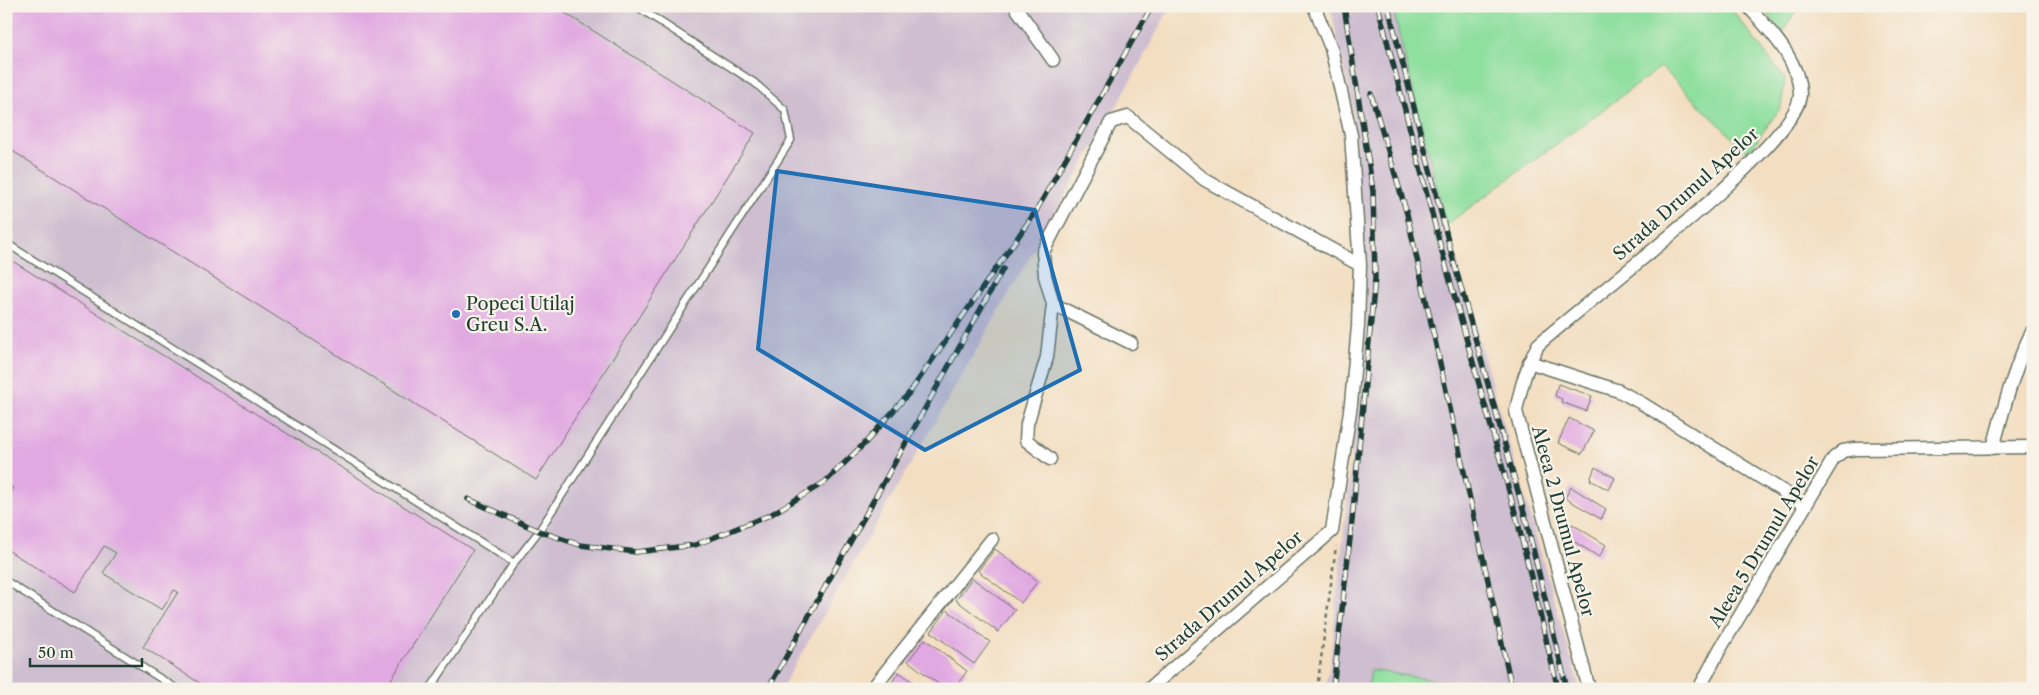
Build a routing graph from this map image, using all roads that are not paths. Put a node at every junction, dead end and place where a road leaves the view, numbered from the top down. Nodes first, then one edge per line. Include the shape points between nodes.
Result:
1 (636, 6) edge
2 (1015, 6) edge
3 (1314, 6) edge
4 (1748, 6) edge
5 (1053, 60) dead end
6 (6, 243) edge
7 (1360, 265) junction
8 (1053, 304) junction
9 (2033, 330) edge
10 (2030, 342) edge
11 (1131, 343) dead end
12 (1529, 362) junction
13 (2033, 447) edge
14 (1993, 448) junction
15 (1050, 459) dead end
16 (1805, 505) junction
17 (992, 539) dead end
18 (514, 563) junction
19 (6, 581) edge
20 (177, 689) edge
21 (430, 689) edge
22 (872, 689) edge
23 (1148, 689) edge
24 (1588, 689) edge
25 (1699, 689) edge

1 - 18 lane via 754,83 785,110 791,140 539,531
2 - 5 street
3 - 7 street via 1331,48 1351,135
4 - 12 street, Strada Drumul Apelor via 1775,38 1796,71 1801,94 1788,123 1763,152 1702,209 1553,331 1538,345
6 - 18 lane
7 - 8 street via 1205,180 1128,117 1111,122 1043,252 1045,276
7 - 23 street, Strada Drumul Apelor via 1351,404 1332,530
8 - 11 street
8 - 15 street via 1047,357 1027,424 1026,440
9 - 10 street
10 - 14 street via 2008,396
12 - 16 street via 1619,391
12 - 24 street, Aleea 2 Drumul Apelor via 1516,411
13 - 14 street, Aleea 5 Drumul Apelor
14 - 16 street, Aleea 5 Drumul Apelor via 1843,451 1834,458
16 - 25 street, Aleea 5 Drumul Apelor
17 - 22 street
18 - 21 lane
19 - 20 lane

